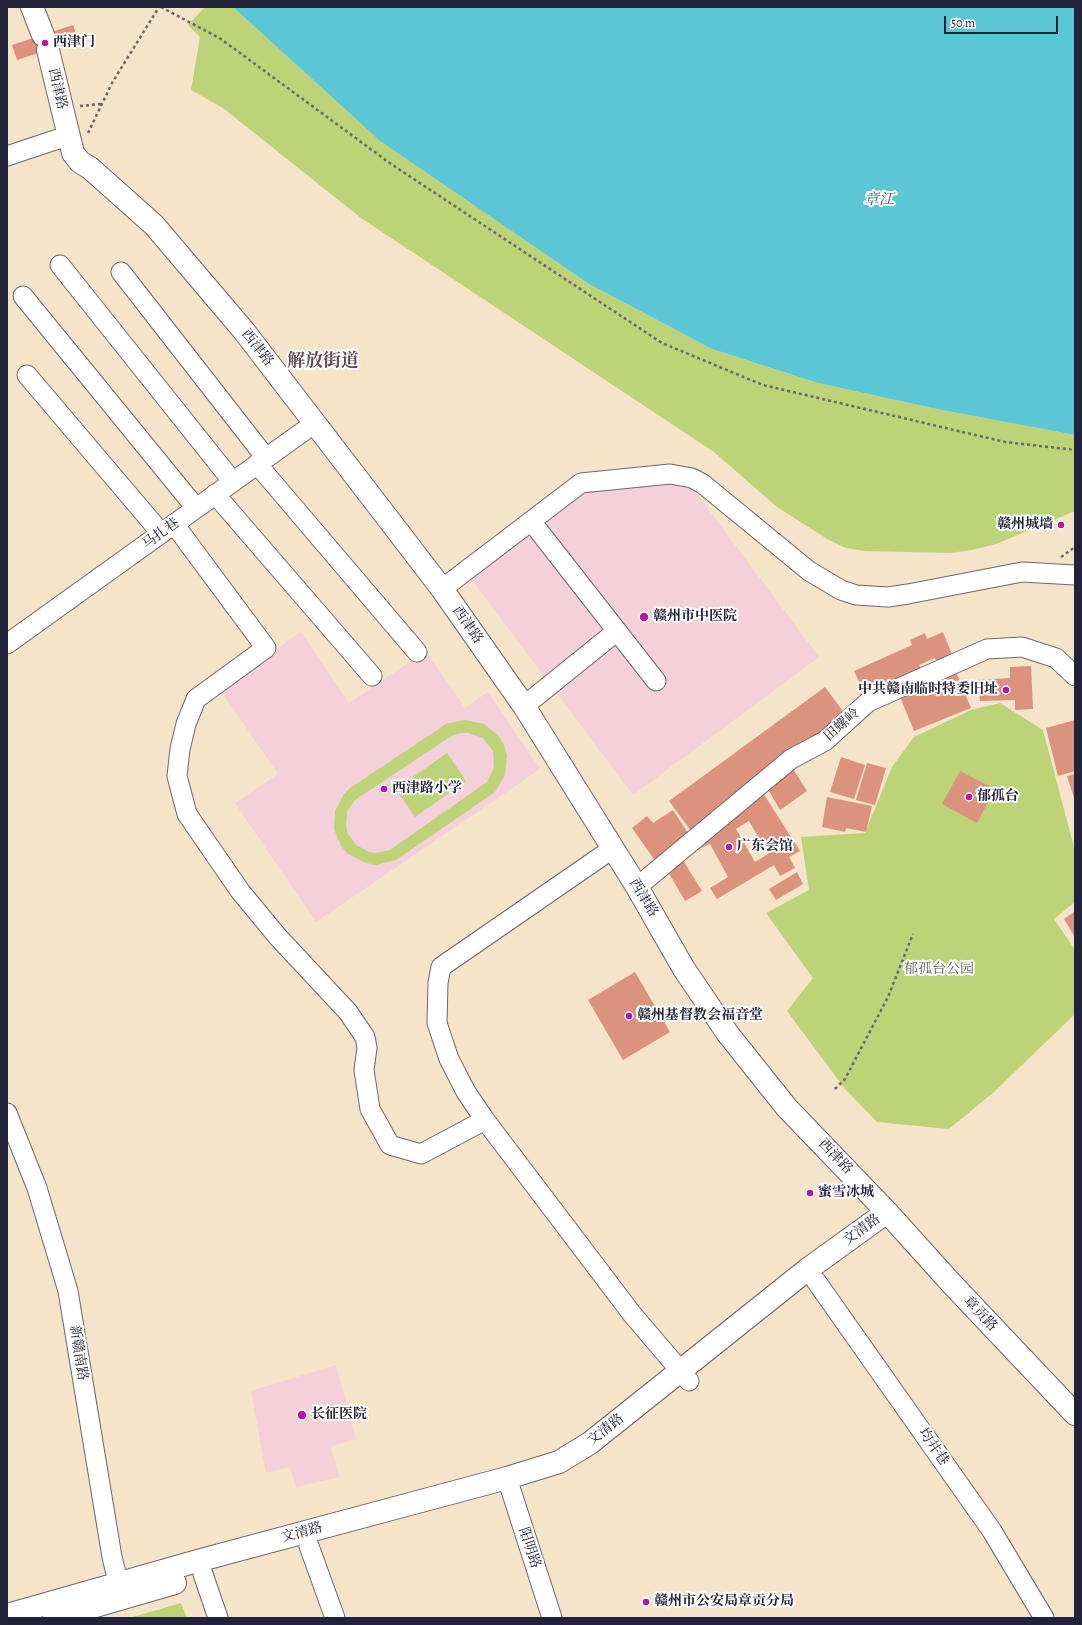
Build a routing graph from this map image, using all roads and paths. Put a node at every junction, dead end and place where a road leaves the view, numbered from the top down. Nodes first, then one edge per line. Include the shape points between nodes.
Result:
1 (32, 7) edge
2 (160, 7) edge
3 (102, 104) junction
4 (73, 106) dead end
5 (77, 137) junction
6 (7, 156) edge
7 (60, 265) dead end
8 (121, 272) dead end
9 (23, 296) dead end
10 (27, 375) dead end
11 (315, 423) junction
12 (1075, 450) edge
13 (262, 461) junction
14 (233, 482) junction
15 (215, 494) junction
16 (196, 508) junction
17 (532, 521) junction
18 (168, 529) junction
19 (1075, 575) edge
20 (442, 589) junction
21 (617, 631) junction
22 (7, 644) edge
23 (417, 652) dead end
24 (372, 676) dead end
25 (1075, 676) edge
26 (656, 681) dead end
27 (524, 706) junction
28 (612, 849) junction
29 (637, 887) junction
30 (913, 934) dead end
31 (835, 1089) dead end
32 (7, 1113) edge
33 (485, 1120) junction
34 (887, 1212) junction
35 (816, 1281) junction
36 (685, 1376) junction
37 (1075, 1414) edge
38 (509, 1485) junction
39 (309, 1546) junction
40 (203, 1574) junction
41 (121, 1591) junction
42 (7, 1615) edge
43 (54, 1618) edge
44 (218, 1618) edge
45 (335, 1618) edge
46 (552, 1618) edge
47 (1044, 1618) edge

1 - 5 main road, 西津路
2 - 3 path via 112,83
2 - 12 path via 221,39 391,164 662,344 763,385 1005,442
3 - 4 path
3 - 5 path
5 - 6 street
5 - 11 main road, 西津路 via 73,153 80,162 154,225 244,331
7 - 14 street
8 - 13 street
9 - 16 street
10 - 18 street
11 - 13 street, 马扎巷
11 - 20 main road, 西津路
13 - 14 street, 马扎巷
13 - 23 street
14 - 15 street, 马扎巷
15 - 16 street, 马扎巷
15 - 24 street
16 - 18 street, 马扎巷
17 - 19 street via 581,483 682,475 703,484 809,571 841,590 856,595 901,595 1022,572
17 - 20 street
17 - 21 street
18 - 22 street, 马扎巷
18 - 33 street via 266,648 196,699 186,724 177,776 187,814 240,891 278,937 348,1012 365,1036 367,1048 364,1070 370,1109 390,1145 421,1154
20 - 27 main road, 西津路
21 - 26 street
21 - 27 street
25 - 29 street, 田螺岭 via 1056,658 1022,647 987,649 868,702 825,741 791,759
27 - 28 main road, 西津路
28 - 29 main road, 西津路
28 - 33 street via 441,967 437,1023 449,1059 466,1092
29 - 34 main road, 西津路 via 684,969 728,1034 787,1108
30 - 31 path via 888,996 844,1079
32 - 41 street, 新赣南路 via 37,1188 68,1291 112,1557
33 - 36 street via 632,1314
34 - 35 main road, 文清路
34 - 36 main road, 文清路 via 808,1269
34 - 37 main road, 章贡路
35 - 36 main road, 文清路
35 - 47 street, 均井巷 via 992,1532
36 - 38 main road, 文清路 via 573,1454
38 - 39 main road, 文清路
38 - 41 main road, 文清路
38 - 46 street, 阳明路
39 - 40 main road, 文清路
39 - 45 street
40 - 41 main road, 文清路
40 - 44 street
41 - 42 main road, 文清路
41 - 43 main road, 文清路

